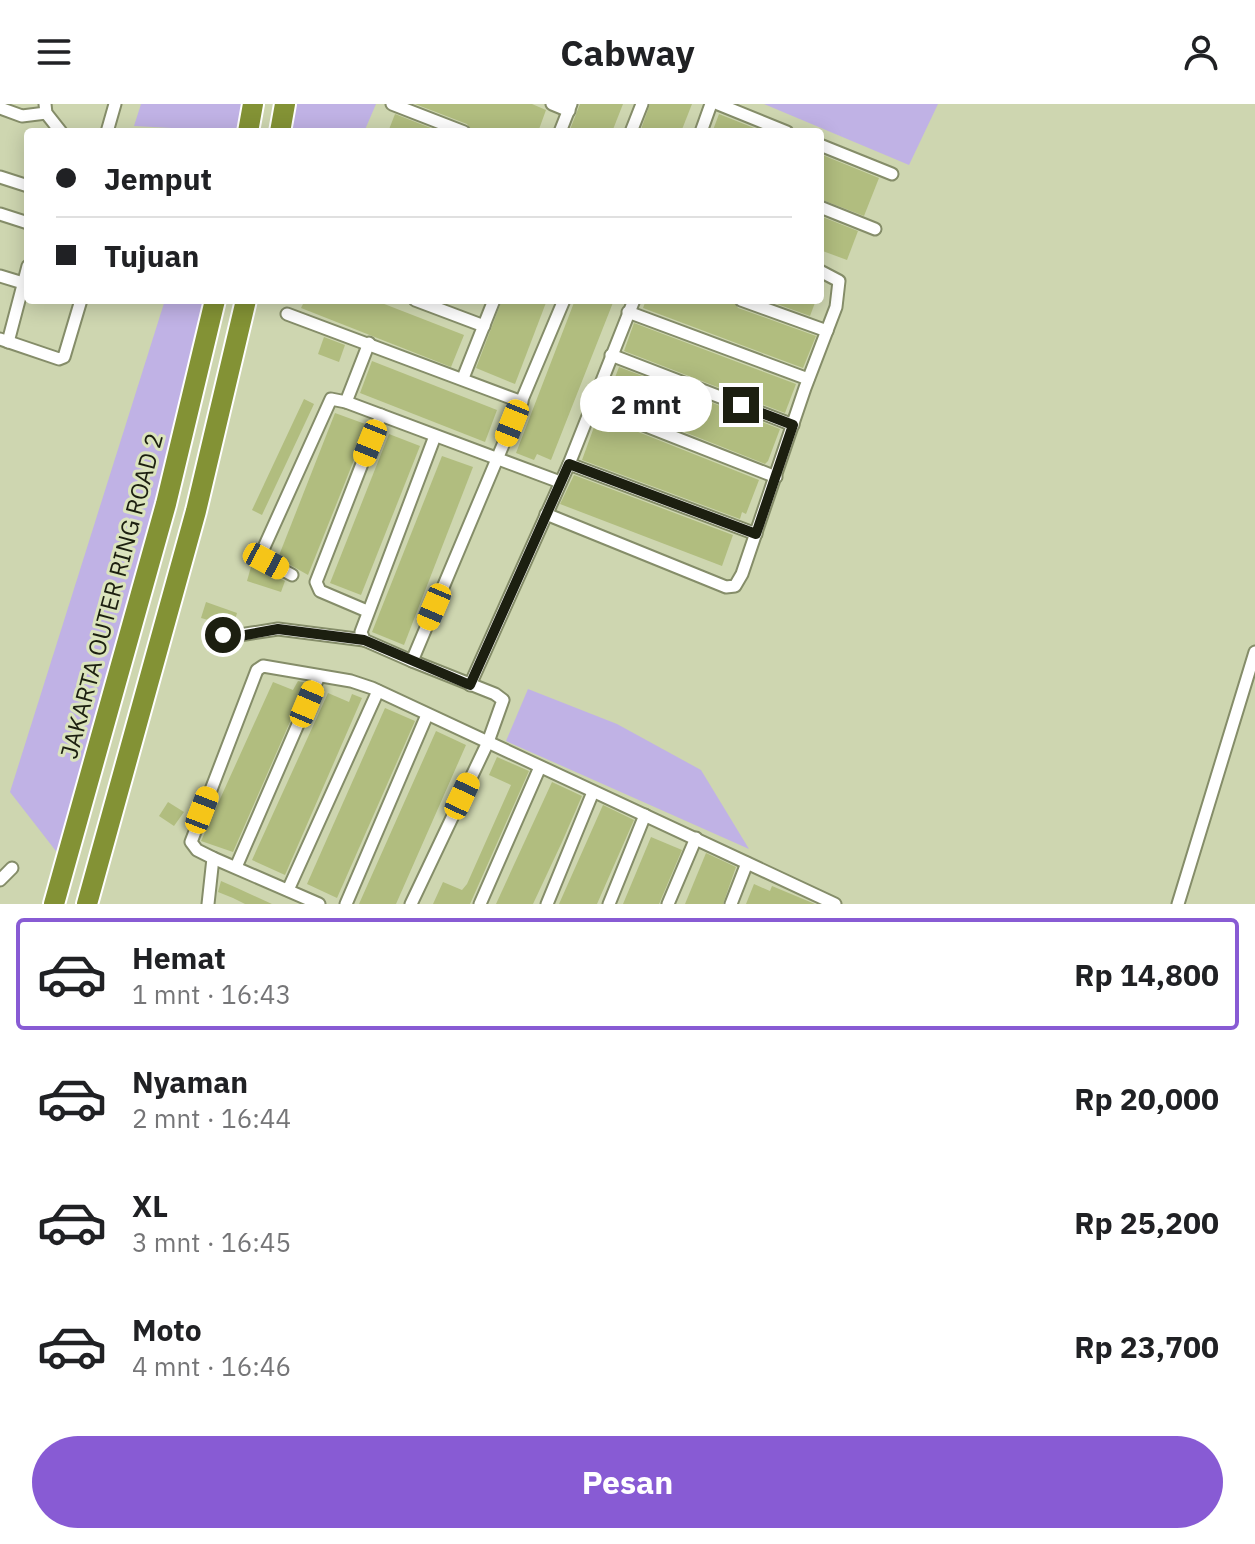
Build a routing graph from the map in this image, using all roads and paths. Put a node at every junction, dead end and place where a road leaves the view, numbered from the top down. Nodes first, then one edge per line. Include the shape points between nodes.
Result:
1 (115, 104) edge
2 (253, 104) edge
3 (285, 104) edge
4 (392, 104) edge
5 (552, 104) edge
6 (642, 104) edge
7 (711, 104) edge
8 (718, 104) edge
9 (570, 107) edge
10 (0, 108) edge
11 (30, 109) edge
12 (45, 109) edge
13 (58, 128) edge
14 (108, 128) edge
15 (249, 128) edge
16 (281, 128) edge
17 (454, 128) edge
18 (562, 128) edge
19 (633, 128) edge
20 (702, 128) edge
21 (777, 128) edge
22 (824, 147) edge
23 (892, 174) dead end
24 (0, 177) edge
25 (24, 185) edge
26 (824, 209) edge
27 (0, 214) edge
28 (24, 222) edge
29 (875, 229) dead end
30 (824, 272) edge
31 (0, 276) edge
32 (24, 280) edge
33 (23, 283) junction
34 (80, 304) edge
35 (214, 304) edge
36 (245, 304) edge
37 (426, 304) edge
38 (492, 304) edge
39 (562, 304) edge
40 (632, 304) edge
41 (752, 304) edge
42 (628, 312) junction
43 (287, 314) dead end
44 (484, 326) junction
45 (827, 331) junction
46 (4, 340) edge
47 (369, 343) junction
48 (611, 355) junction
49 (463, 378) junction
50 (808, 379) junction
51 (346, 402) junction
52 (522, 402) junction
53 (590, 404) junction
54 (381, 415) junction
55 (793, 425) junction
56 (435, 436) junction
57 (496, 459) junction
58 (569, 464) junction
59 (776, 477) junction
60 (560, 482) junction
61 (546, 514) junction
62 (756, 534) junction
63 (292, 575) dead end
64 (367, 611) junction
65 (210, 632) dead end
66 (364, 640) junction
67 (1255, 652) edge
68 (412, 661) junction
69 (319, 676) junction
70 (470, 685) junction
71 (378, 691) junction
72 (427, 715) junction
73 (488, 742) junction
74 (540, 767) junction
75 (593, 792) junction
76 (645, 815) junction
77 (696, 838) junction
78 (213, 858) junction
79 (747, 863) junction
80 (236, 867) junction
81 (12, 868) dead end
82 (0, 880) edge
83 (288, 890) junction
84 (801, 890) junction
85 (54, 904) edge
86 (87, 904) edge
87 (208, 904) edge
88 (319, 904) edge
89 (346, 904) edge
90 (411, 904) edge
91 (480, 904) edge
92 (547, 904) edge
93 (609, 904) edge
94 (668, 904) edge
95 (731, 904) edge
96 (795, 904) edge
97 (835, 904) edge
98 (1178, 904) edge

1 - 14 street
2 - 15 highway
3 - 16 highway
4 - 17 street
5 - 9 street
6 - 19 street
7 - 20 street
8 - 21 street
9 - 18 street
10 - 11 street via 22,116
11 - 12 street
12 - 13 street
22 - 23 street
24 - 25 street
26 - 29 street
27 - 28 street
30 - 45 street via 836,277 840,286
31 - 33 street
32 - 33 street
33 - 46 street
34 - 46 street via 64,357
35 - 85 highway, JAKARTA OUTER RING ROAD 2 via 166,504
36 - 86 highway via 198,503
37 - 44 street
38 - 44 street
39 - 52 street
40 - 42 street
41 - 45 street
42 - 48 street
42 - 50 street
43 - 47 street
44 - 49 street
45 - 50 street
47 - 49 street
47 - 51 street
48 - 53 street
48 - 55 street
49 - 52 street
50 - 55 street
51 - 54 street
51 - 63 street via 328,401 261,554
52 - 57 street
53 - 58 street
53 - 59 street
54 - 56 street
54 - 64 street via 316,582 320,591
55 - 59 street
56 - 57 street
56 - 64 street
57 - 60 street
57 - 68 street
58 - 60 street
58 - 62 street
59 - 62 street
60 - 61 street
61 - 62 street via 726,587 739,580
61 - 70 street
64 - 66 street
65 - 66 street via 240,636 278,629
66 - 68 street
67 - 98 street
68 - 70 street
69 - 71 street
69 - 78 street via 267,665 257,670 191,838 197,850
69 - 80 street
70 - 73 street via 503,700
71 - 72 street
71 - 83 street
72 - 73 street
72 - 89 street
73 - 74 street
73 - 90 street
74 - 75 street
74 - 91 street
75 - 76 street
75 - 92 street
76 - 77 street
76 - 93 street
77 - 79 street
77 - 94 street
78 - 80 street
78 - 87 street
79 - 84 street
79 - 95 street
80 - 83 street
81 - 82 street
83 - 88 street
84 - 96 street
84 - 97 street

